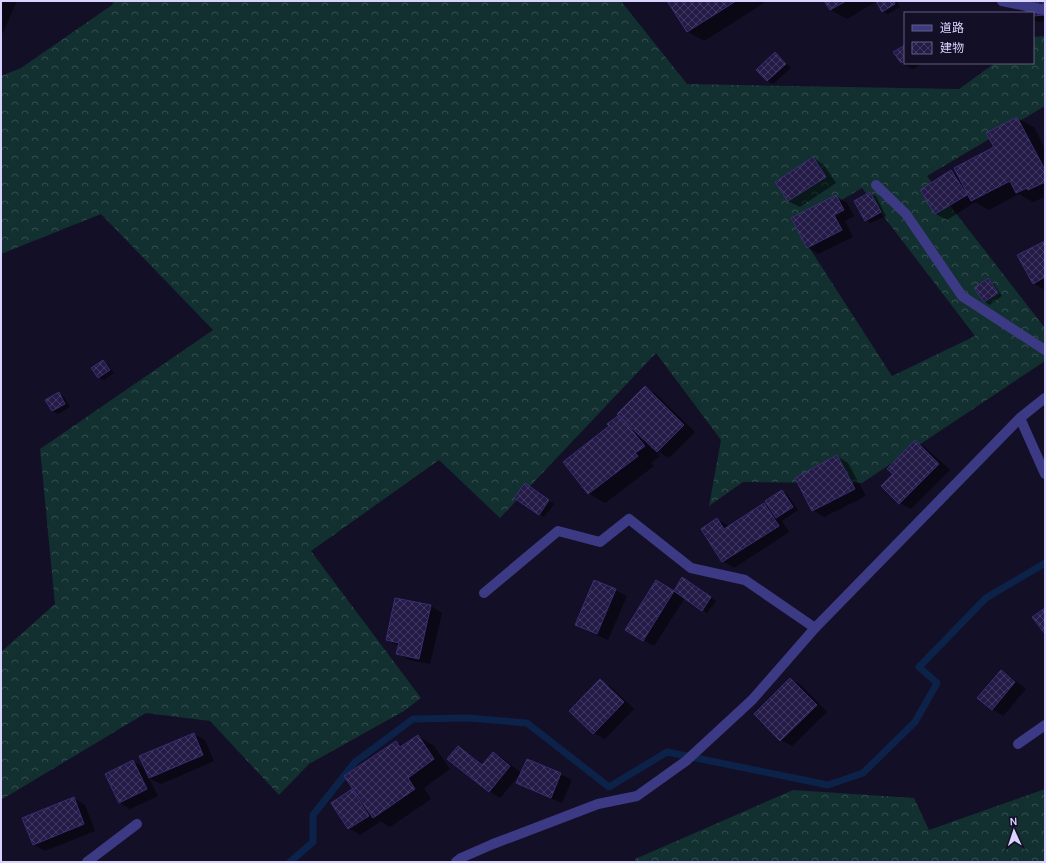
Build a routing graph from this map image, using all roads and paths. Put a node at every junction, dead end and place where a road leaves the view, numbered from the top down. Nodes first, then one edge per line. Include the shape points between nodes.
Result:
1 (1002, 1) edge
2 (1045, 10) edge
3 (876, 185) dead end
4 (1045, 350) edge
5 (1045, 398) edge
6 (1020, 418) junction
7 (1045, 474) edge
8 (484, 593) dead end
9 (815, 628) junction
10 (1045, 725) edge
11 (1018, 744) dead end
12 (137, 824) dead end
13 (87, 862) edge
14 (456, 862) edge

1 - 2 street
3 - 4 street via 906,214 962,296
5 - 6 street
6 - 7 street
6 - 9 street
8 - 9 street via 558,531 600,542 628,519 691,568 745,580
9 - 14 street via 752,700 686,761 637,796 598,804 493,844
10 - 11 street
12 - 13 street

